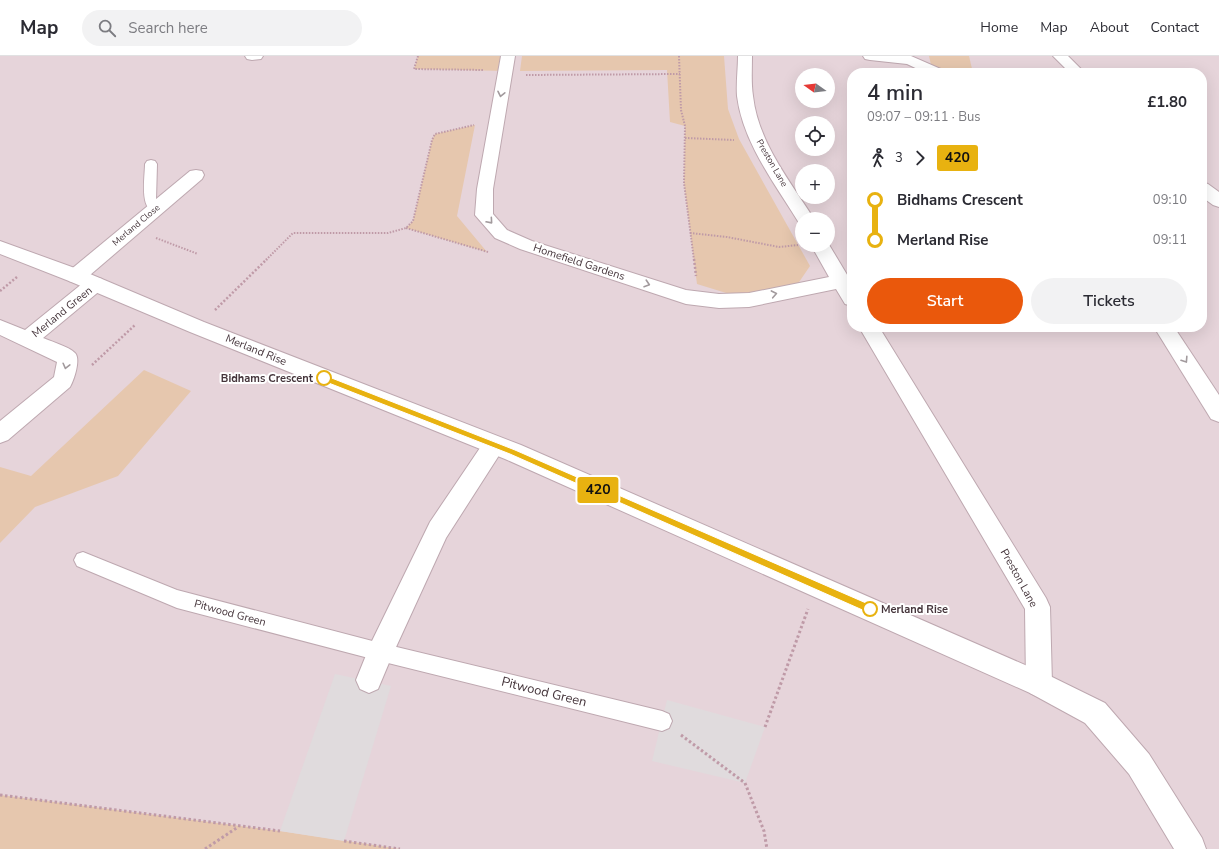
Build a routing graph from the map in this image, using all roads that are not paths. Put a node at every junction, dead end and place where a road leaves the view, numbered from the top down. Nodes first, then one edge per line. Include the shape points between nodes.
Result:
1 (252, 56) edge
2 (256, 56) edge
3 (745, 56) edge
4 (870, 56) edge
5 (1060, 56) edge
6 (506, 67) edge
7 (927, 68) edge
8 (1073, 68) edge
9 (151, 164) dead end
10 (196, 175) dead end
11 (1207, 192) edge
12 (1219, 201) edge
13 (156, 208) junction
14 (801, 212) edge
15 (0, 247) edge
16 (824, 252) edge
17 (76, 276) junction
18 (841, 281) junction
19 (95, 284) junction
20 (847, 290) edge
21 (0, 327) edge
22 (872, 332) edge
23 (1167, 332) edge
24 (28, 339) junction
25 (1219, 413) edge
26 (0, 434) edge
27 (494, 446) junction
28 (83, 560) dead end
29 (380, 652) junction
30 (369, 680) dead end
31 (1039, 684) junction
32 (662, 721) road end
33 (1191, 849) edge

1 - 2 street
3 - 14 street, Preston Lane via 745,96 748,114 757,138
4 - 7 street via 910,60
5 - 8 street
6 -> 18 street, Homefield Gardens via 485,189 484,215 501,234 526,245 686,297 719,301 749,300
9 - 13 lane via 150,201
10 - 13 street, Merland Close
11 - 12 street
13 - 17 street, Merland Close
15 - 17 street, Merland Rise
16 - 18 street
17 - 19 street, Merland Rise
18 - 20 street
19 - 24 street, Merland Green
19 - 27 street, Merland Rise
21 - 24 street, Merland Green
22 - 31 street, Preston Lane via 1037,607
23 -> 25 street
24 -> 26 street, Merland Green via 68,358 62,381
27 - 29 street via 438,530
27 - 31 street, Merland Rise
28 - 29 lane, Pitwood Green via 176,599
29 - 30 street
29 - 32 lane, Pitwood Green
31 - 33 street via 1095,713 1139,764

